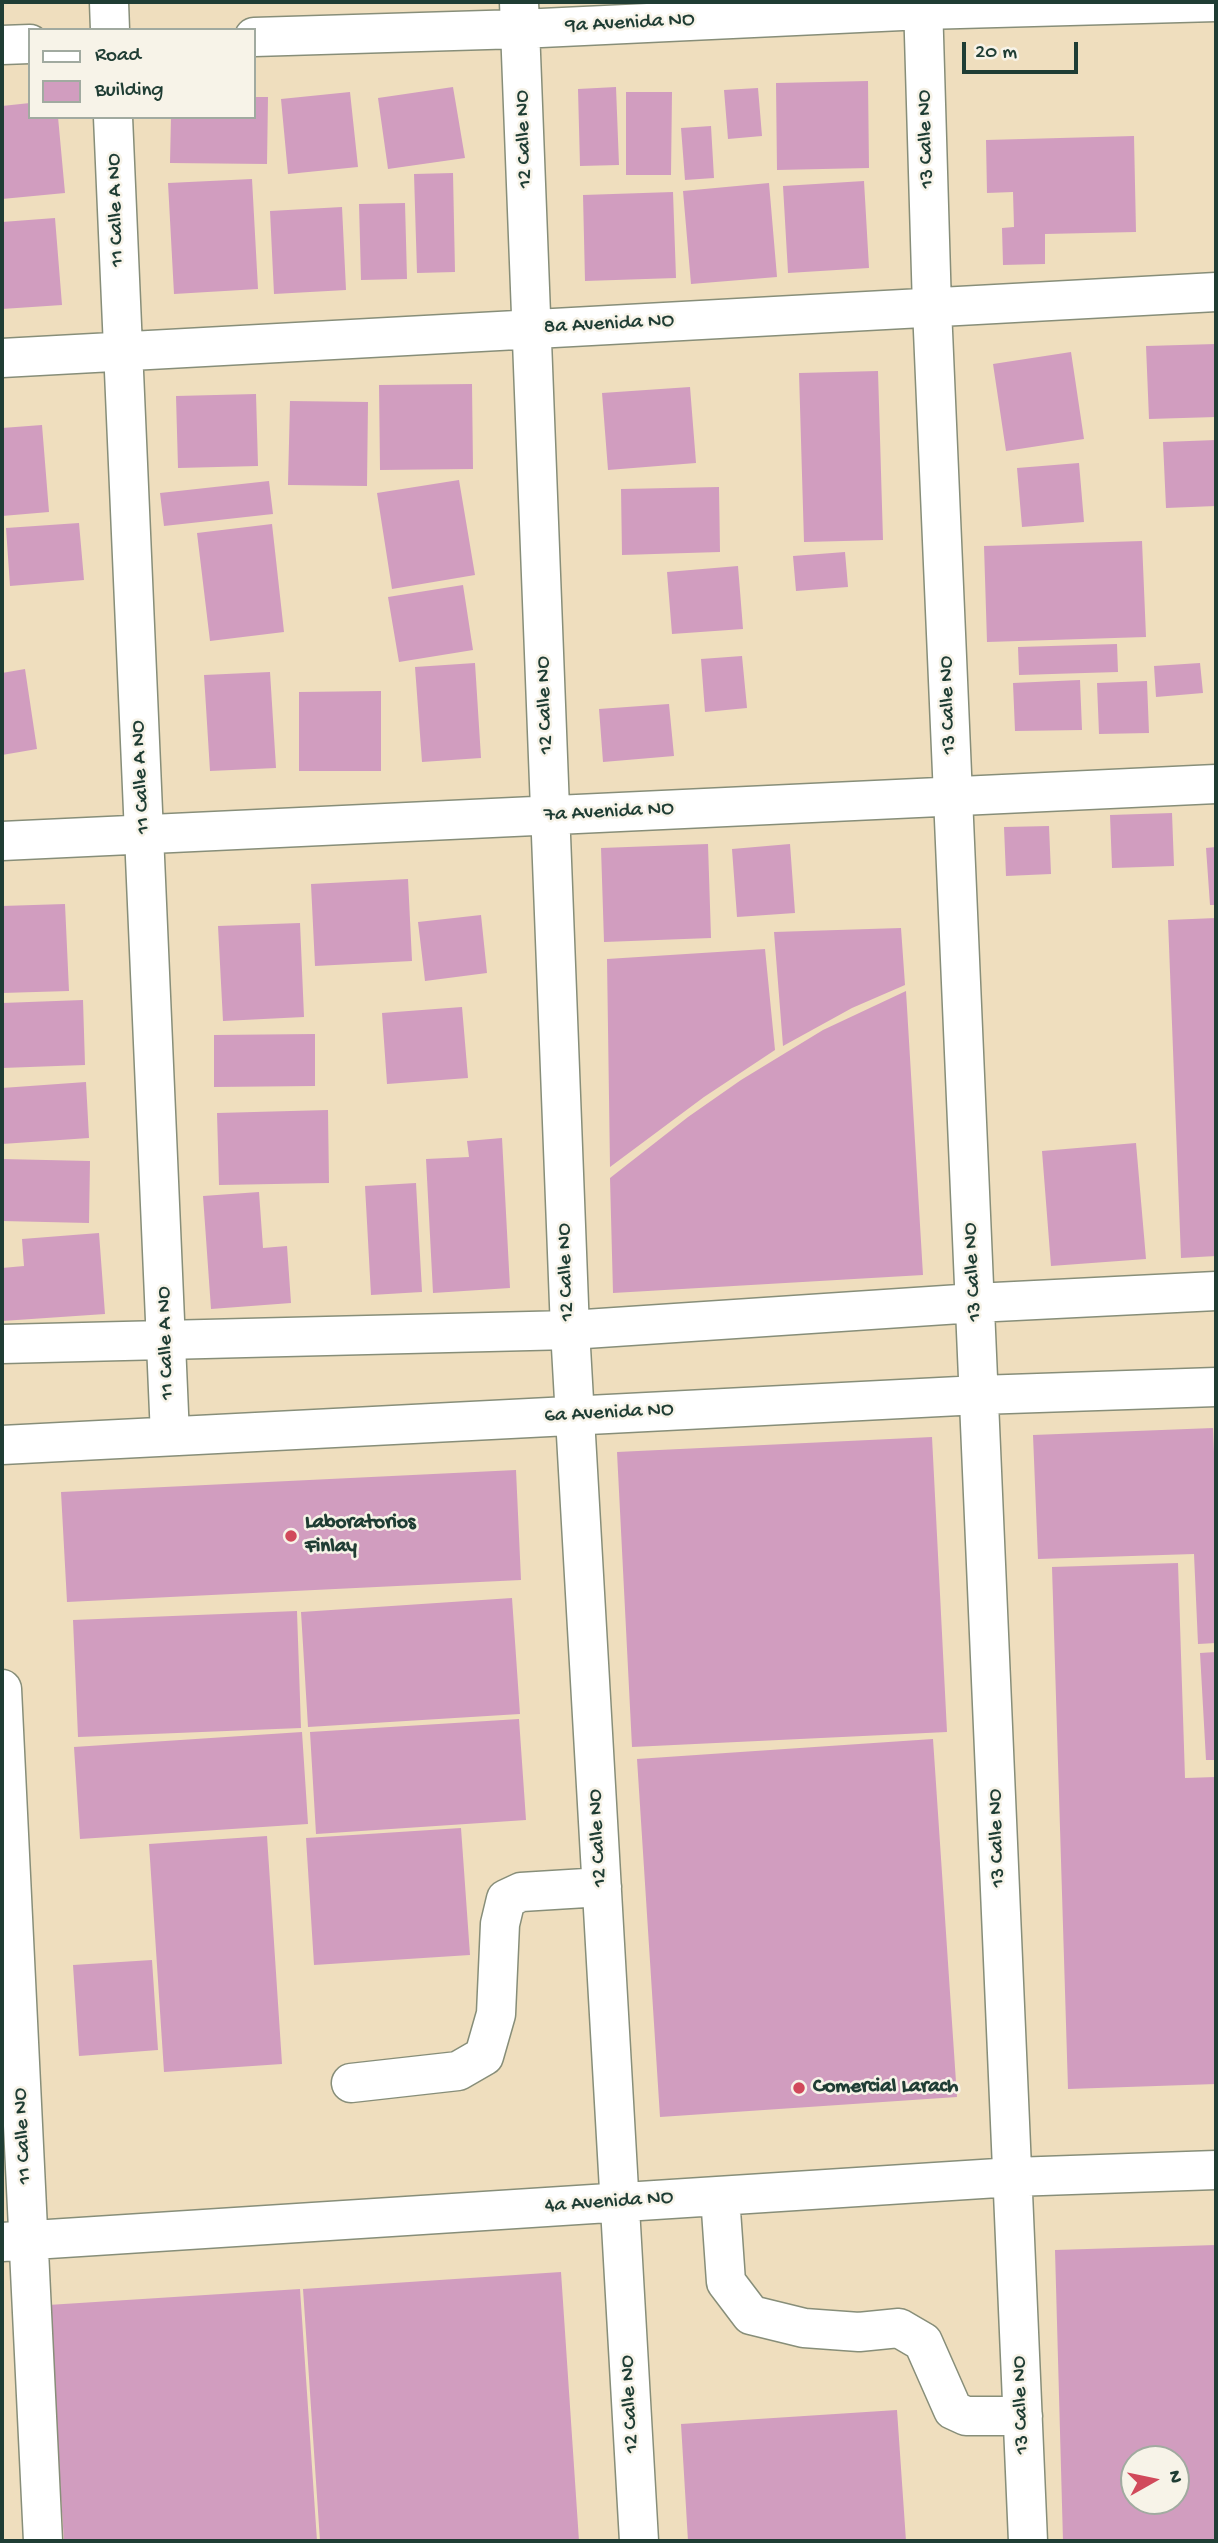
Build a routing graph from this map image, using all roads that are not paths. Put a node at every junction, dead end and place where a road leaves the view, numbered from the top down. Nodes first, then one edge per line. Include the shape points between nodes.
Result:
1 (109, 2) edge
2 (1216, 2) edge
3 (923, 6) edge
4 (520, 16) edge
5 (110, 28) edge
6 (256, 37) edge
7 (28, 44) edge
8 (2, 45) edge
9 (113, 119) edge
10 (1216, 292) edge
11 (932, 308) junction
12 (532, 329) junction
13 (122, 352) junction
14 (2, 358) edge
15 (1216, 784) edge
16 (953, 796) junction
17 (550, 816) junction
18 (145, 836) junction
19 (2, 841) edge
20 (1216, 1291) edge
21 (975, 1303) junction
22 (570, 1330) junction
23 (167, 1339) junction
24 (2, 1344) edge
25 (1216, 1387) edge
26 (979, 1395) junction
27 (575, 1416) junction
28 (170, 1436) junction
29 (2, 1445) edge
30 (2, 1706) edge
31 (601, 1886) junction
32 (351, 2083) dead end
33 (1216, 2170) edge
34 (1013, 2178) junction
35 (720, 2196) junction
36 (620, 2202) junction
37 (15, 2241) edge
38 (1023, 2416) junction
39 (43, 2541) edge
40 (639, 2541) edge
41 (1028, 2541) edge

1 - 5 street
2 - 3 street, 9a Avenida NO
3 - 4 street, 9a Avenida NO
3 - 11 street, 13 Calle NO
4 - 6 street, 9a Avenida NO
4 - 12 street, 12 Calle NO
7 - 8 street
9 - 13 street, 11 Calle A NO
10 - 11 street, 8a Avenida NO
11 - 12 street, 8a Avenida NO
11 - 16 street, 13 Calle NO
12 - 13 street, 8a Avenida NO
12 - 17 street, 12 Calle NO
13 - 14 street, 8a Avenida NO
13 - 18 street, 11 Calle A NO
15 - 16 street, 7a Avenida NO
16 - 17 street, 7a Avenida NO
16 - 21 street, 13 Calle NO
17 - 18 street, 7a Avenida NO
17 - 22 street, 12 Calle NO
18 - 19 street, 7a Avenida NO
18 - 23 street, 11 Calle A NO
20 - 21 street
21 - 22 street
21 - 26 street, 13 Calle NO
22 - 23 street
22 - 27 street, 12 Calle NO
23 - 24 street
23 - 28 street, 11 Calle A NO
25 - 26 street, 6a Avenida NO
26 - 27 street, 6a Avenida NO
26 - 34 street, 13 Calle NO
27 - 28 street, 6a Avenida NO
27 - 31 street, 12 Calle NO
28 - 29 street, 6a Avenida NO
30 - 37 street, 11 Calle NO
31 - 32 street via 520,1892 506,1899 500,1924 496,2014 484,2056 458,2071
31 - 36 street, 12 Calle NO
33 - 34 street, 4a Avenida NO
34 - 35 street, 4a Avenida NO
34 - 38 street, 13 Calle NO
35 - 36 street, 4a Avenida NO
35 - 38 street via 726,2282 751,2315 818,2329 859,2332 899,2328 923,2342 953,2410 966,2416
36 - 37 street, 4a Avenida NO
36 - 40 street, 12 Calle NO
37 - 39 street, 11 Calle NO
38 - 41 street, 13 Calle NO

